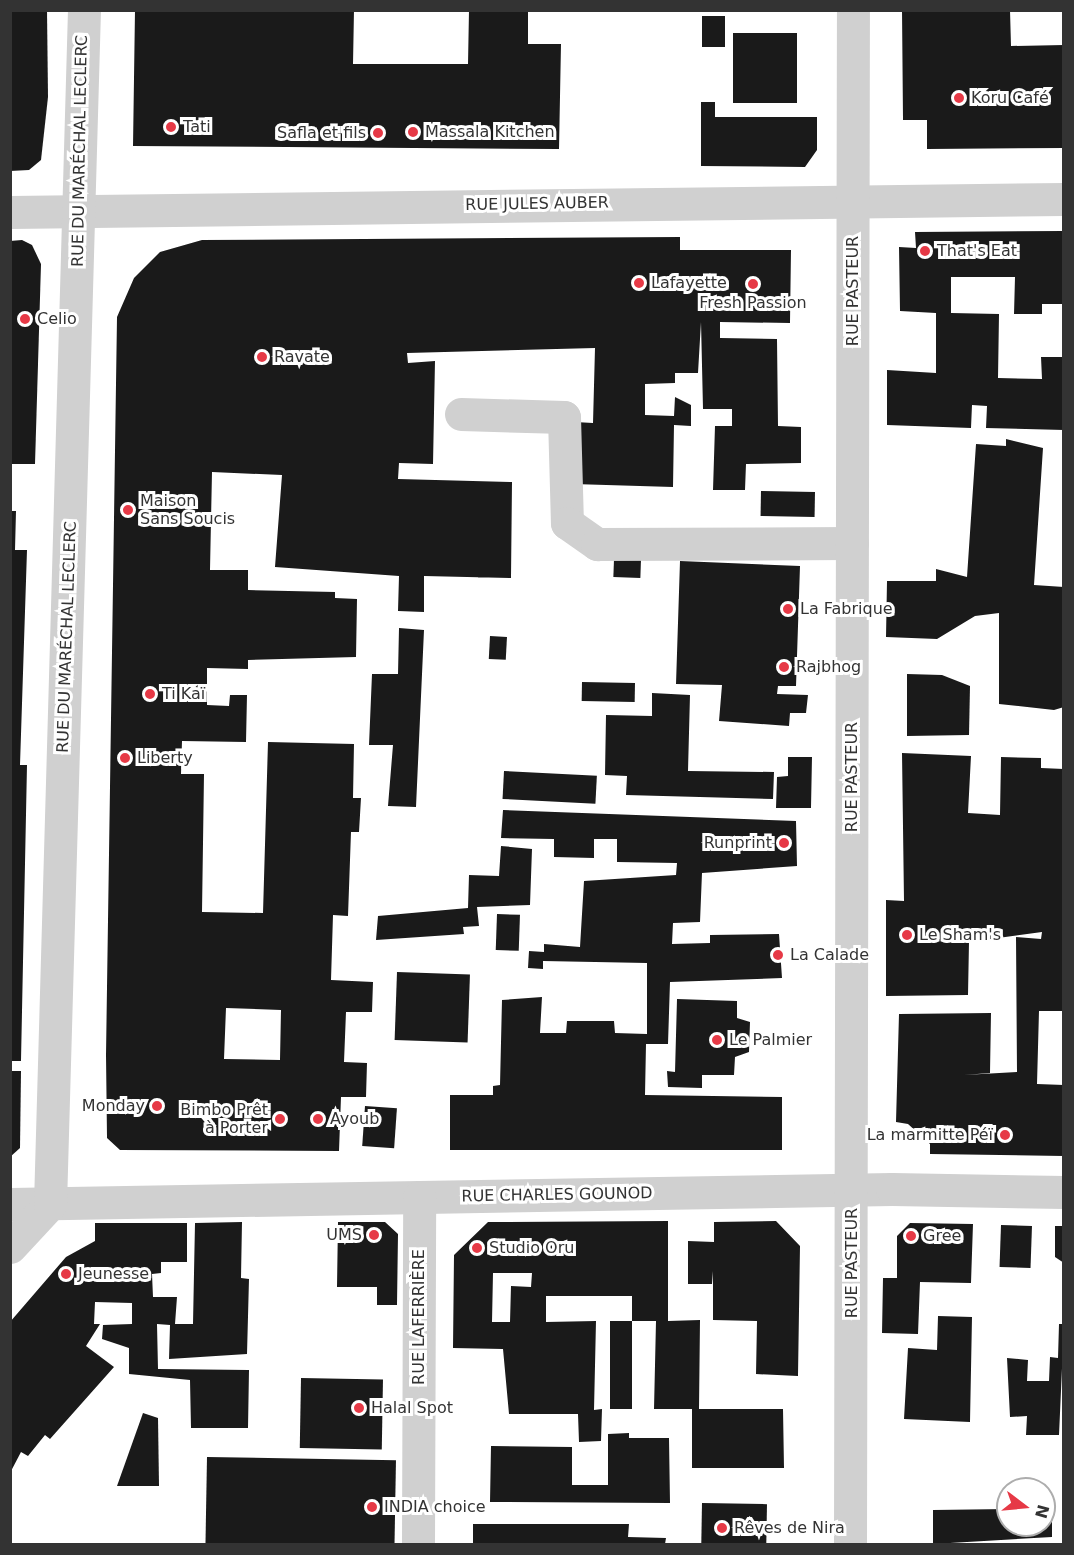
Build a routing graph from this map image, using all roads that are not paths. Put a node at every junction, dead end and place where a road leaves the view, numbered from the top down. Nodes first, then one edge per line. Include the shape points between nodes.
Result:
1 (84, 10) edge
2 (853, 10) edge
3 (1064, 199) edge
4 (852, 202) junction
5 (79, 210) junction
6 (10, 212) edge
7 (461, 414) dead end
8 (852, 543) junction
9 (852, 1191) junction
10 (1064, 1192) edge
11 (419, 1197) junction
12 (10, 1204) edge
13 (50, 1204) junction
14 (10, 1247) edge
15 (418, 1545) edge
16 (850, 1545) edge

1 - 5 street, RUE DU MARÉCHAL LECLERC
2 - 4 street, RUE PASTEUR
3 - 4 street, RUE JULES AUBER
4 - 5 street, RUE JULES AUBER
4 - 8 street, RUE PASTEUR
5 - 6 street, RUE JULES AUBER
5 - 13 street, RUE DU MARÉCHAL LECLERC
7 - 8 street via 564,417 567,523 597,544
8 - 9 street, RUE PASTEUR
9 - 10 street, RUE CHARLES GOUNOD
9 - 11 street, RUE CHARLES GOUNOD
9 - 16 street, RUE PASTEUR
11 - 13 street, RUE CHARLES GOUNOD
11 - 15 street, RUE LAFERRIÈRE
12 - 13 street, RUE CHARLES GOUNOD
13 - 14 street

